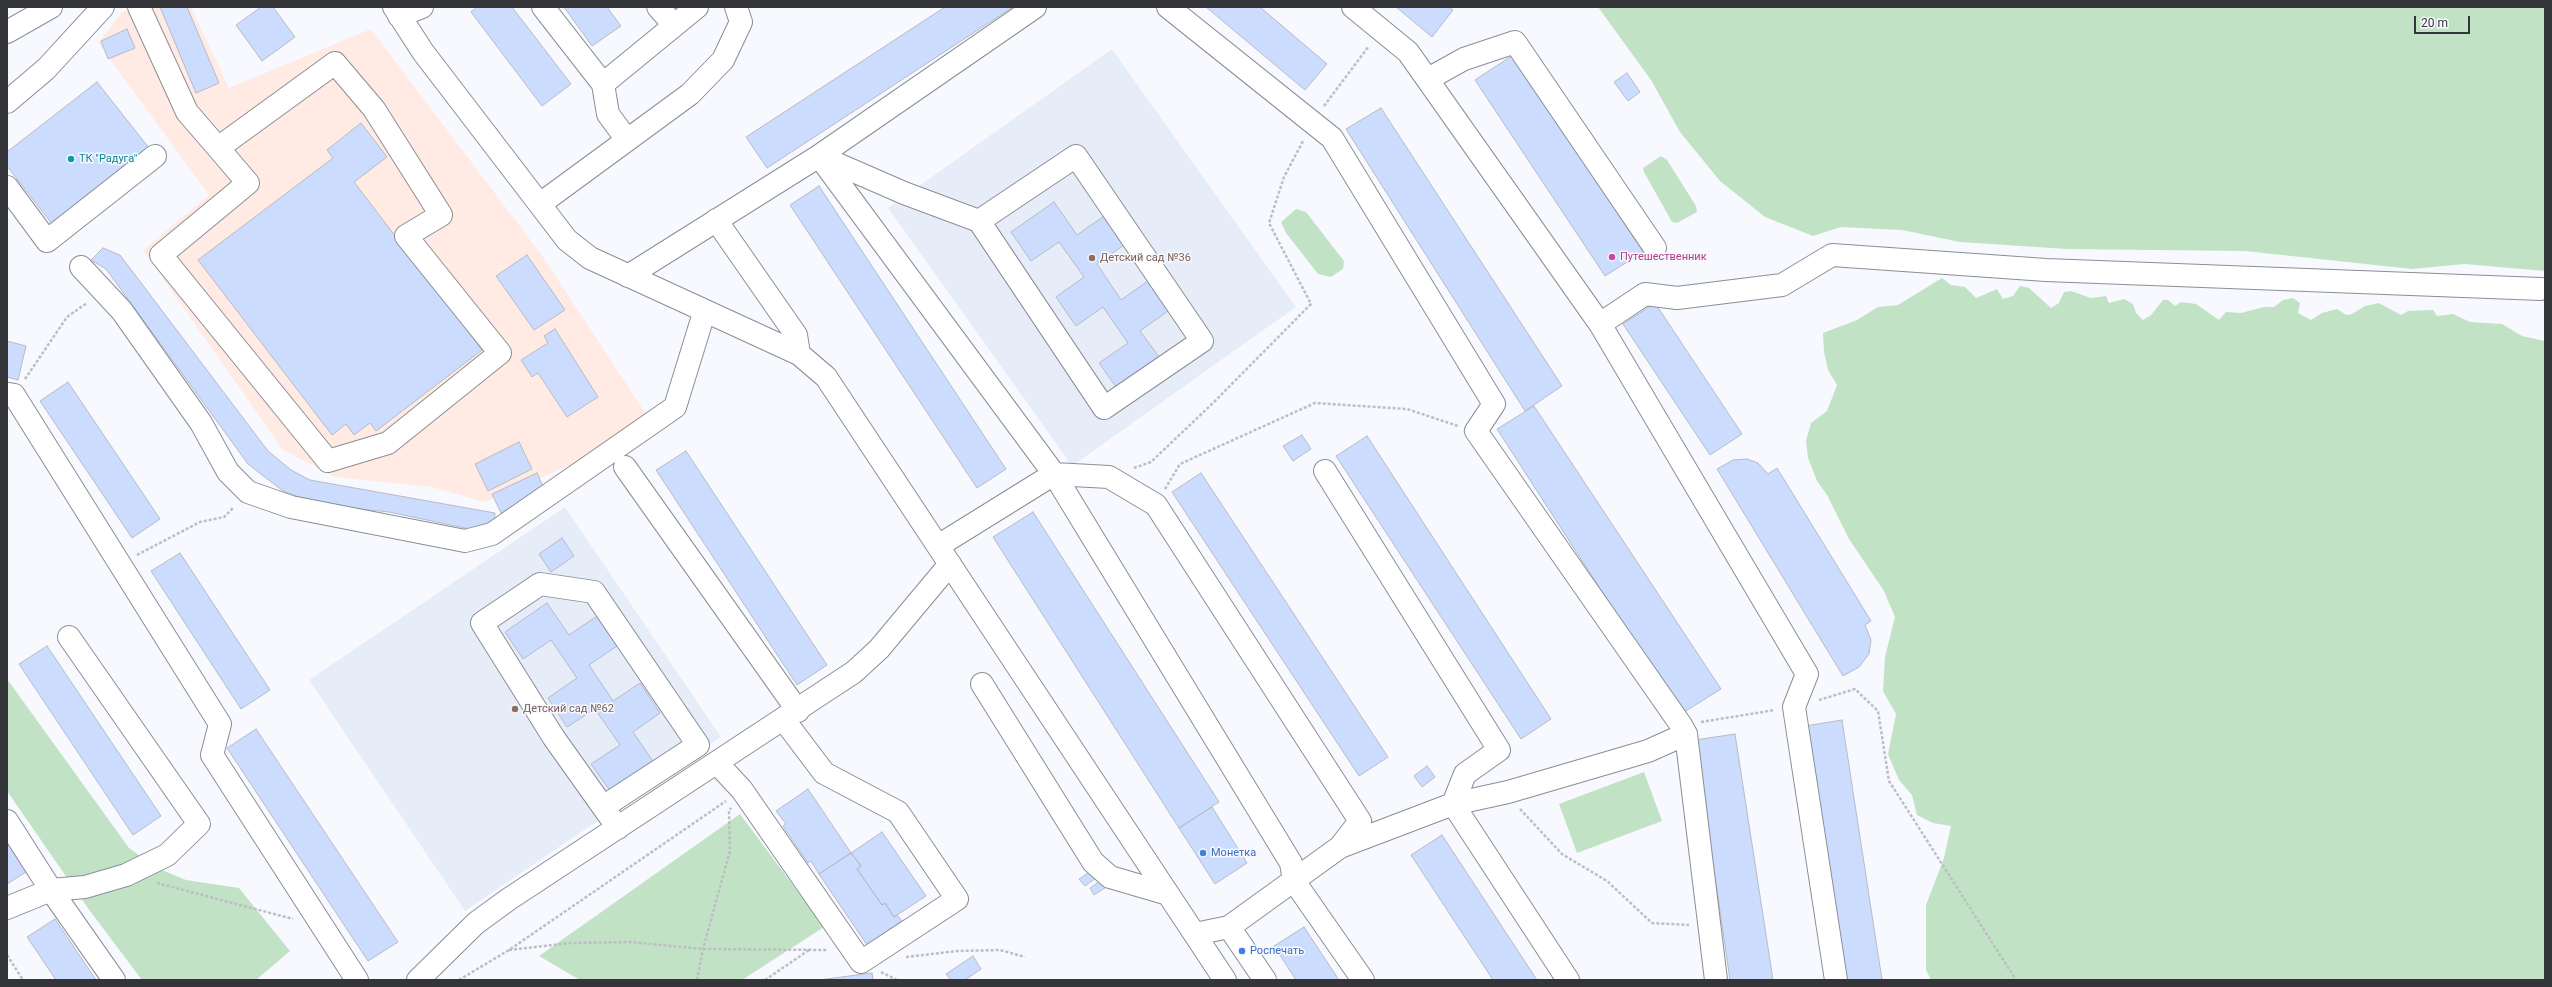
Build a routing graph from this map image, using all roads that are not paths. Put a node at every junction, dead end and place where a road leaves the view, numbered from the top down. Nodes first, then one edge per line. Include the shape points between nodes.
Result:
1 (51, 7) edge
2 (103, 7) edge
3 (139, 7) edge
4 (422, 7) edge
5 (543, 7) edge
6 (658, 7) edge
7 (697, 7) edge
8 (736, 7) edge
9 (1035, 7) edge
10 (1168, 7) edge
11 (1353, 7) edge
12 (397, 11) edge
13 (674, 26) junction
14 (7, 32) edge
15 (1428, 80) junction
16 (603, 84) junction
17 (7, 102) edge
18 (627, 140) junction
19 (218, 148) junction
20 (155, 156) dead end
21 (819, 156) junction
22 (7, 187) edge
23 (540, 204) junction
24 (716, 220) junction
25 (979, 221) junction
26 (1655, 248) dead end
27 (81, 267) dead end
28 (628, 276) junction
29 (2541, 289) dead end
30 (704, 312) junction
31 (1600, 324) junction
32 (799, 354) junction
33 (10, 394) edge
34 (625, 467) dead end
35 (1325, 471) dead end
36 (1054, 474) junction
37 (944, 555) junction
38 (69, 637) dead end
39 (982, 684) dead end
40 (791, 715) junction
41 (1684, 730) junction
42 (717, 763) junction
43 (1453, 804) junction
44 (603, 807) junction
45 (7, 821) edge
46 (618, 828) junction
47 (1340, 847) junction
48 (1294, 882) junction
49 (51, 890) junction
50 (1168, 894) junction
51 (7, 908) edge
52 (1229, 927) junction
53 (1195, 934) junction
54 (114, 980) edge
55 (357, 980) edge
56 (418, 980) edge
57 (1225, 980) edge
58 (1265, 980) edge
59 (1363, 980) edge
60 (1568, 980) edge
61 (1716, 980) edge
62 (1836, 980) edge

1 - 14 street
2 - 17 street via 46,69
3 - 19 street via 187,112
4 - 12 street
5 - 16 street
6 - 13 street
7 - 13 street
8 - 18 street via 740,22 723,60 690,94
9 - 21 street
10 - 41 street via 1332,138 1494,404 1476,432
11 - 15 street via 1408,52
12 - 23 street via 423,52
13 - 16 street
15 - 26 street via 1464,59 1515,42
15 - 31 street
16 - 18 street via 608,114
18 - 23 street
19 - 19 street via 335,63 374,109 441,215 406,236 500,353 388,443 328,461 161,255 248,183
20 - 22 street via 47,240
21 - 24 street
21 - 25 street via 904,193
21 - 36 street
23 - 28 street via 567,240 590,258
24 - 28 street
24 - 32 street via 796,336
25 - 25 street via 1104,408 1202,341 1076,156
27 - 30 street via 122,311 201,423 228,472 248,492 291,507 465,541 492,534 675,408
28 - 30 street
29 - 31 street via 2046,270 1832,255 1782,285 1677,298 1645,294
30 - 32 street
31 - 62 street via 1807,674 1785,709
32 - 37 street via 826,377
33 - 55 street via 220,724 212,755
34 - 40 street
35 - 43 street via 1499,750 1465,774
36 - 37 street
36 - 47 street via 1109,477 1156,505 1360,821
36 - 48 street via 1291,863
37 - 40 street via 879,649 854,672
37 - 50 street
38 - 49 street via 199,824 166,855 126,875 85,887
39 - 50 street via 1093,862 1110,877
40 - 42 street
40 - 42 street via 824,773 898,812 957,898 862,962 742,790
41 - 43 street via 1648,751 1508,792
41 - 61 street
42 - 46 street
43 - 47 street
43 - 60 street
44 - 44 street via 554,738 482,623 540,584 594,592 698,745
44 - 46 street
45 - 49 street
46 - 56 street via 476,923
47 - 48 street
48 - 52 street
48 - 59 street
49 - 51 street
49 - 54 street
50 - 53 street
52 - 53 street
52 - 58 street
53 - 57 street

